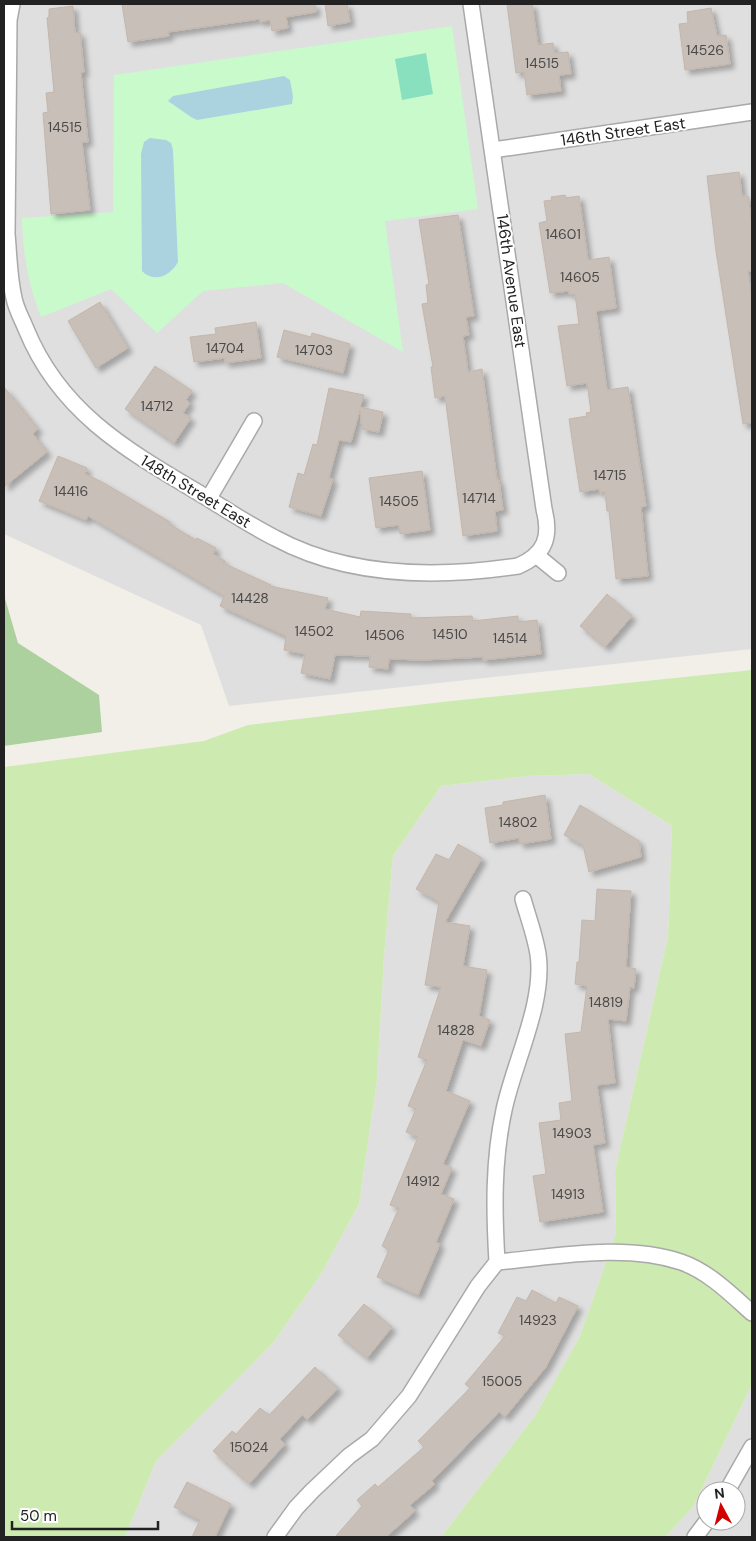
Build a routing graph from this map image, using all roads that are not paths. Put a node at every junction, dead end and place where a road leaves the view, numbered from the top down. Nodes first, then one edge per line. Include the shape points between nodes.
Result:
1 (12, 4) edge
2 (471, 4) edge
3 (752, 112) edge
4 (493, 150) junction
5 (254, 421) dead end
6 (209, 498) junction
7 (536, 556) junction
8 (558, 573) dead end
9 (523, 899) dead end
10 (497, 1262) junction
11 (752, 1314) edge
12 (752, 1446) edge
13 (733, 1481) edge
14 (275, 1537) edge

1 - 6 street, 148th Street East via 9,20 8,256 14,299 30,340 55,384 74,405 135,455
2 - 4 street, 146th Avenue East
3 - 4 street, 146th Street East
4 - 7 street, 146th Avenue East via 548,525 548,536
5 - 6 street
6 - 7 street, 148th Street East via 276,539 315,556 354,565 397,572 450,574 518,566
7 - 8 street
9 - 10 street via 538,955 538,977 535,1002 499,1136 494,1211
10 - 11 street via 626,1253 681,1262 730,1293
10 - 14 street via 478,1286 409,1396 372,1439 312,1491
12 - 13 street

